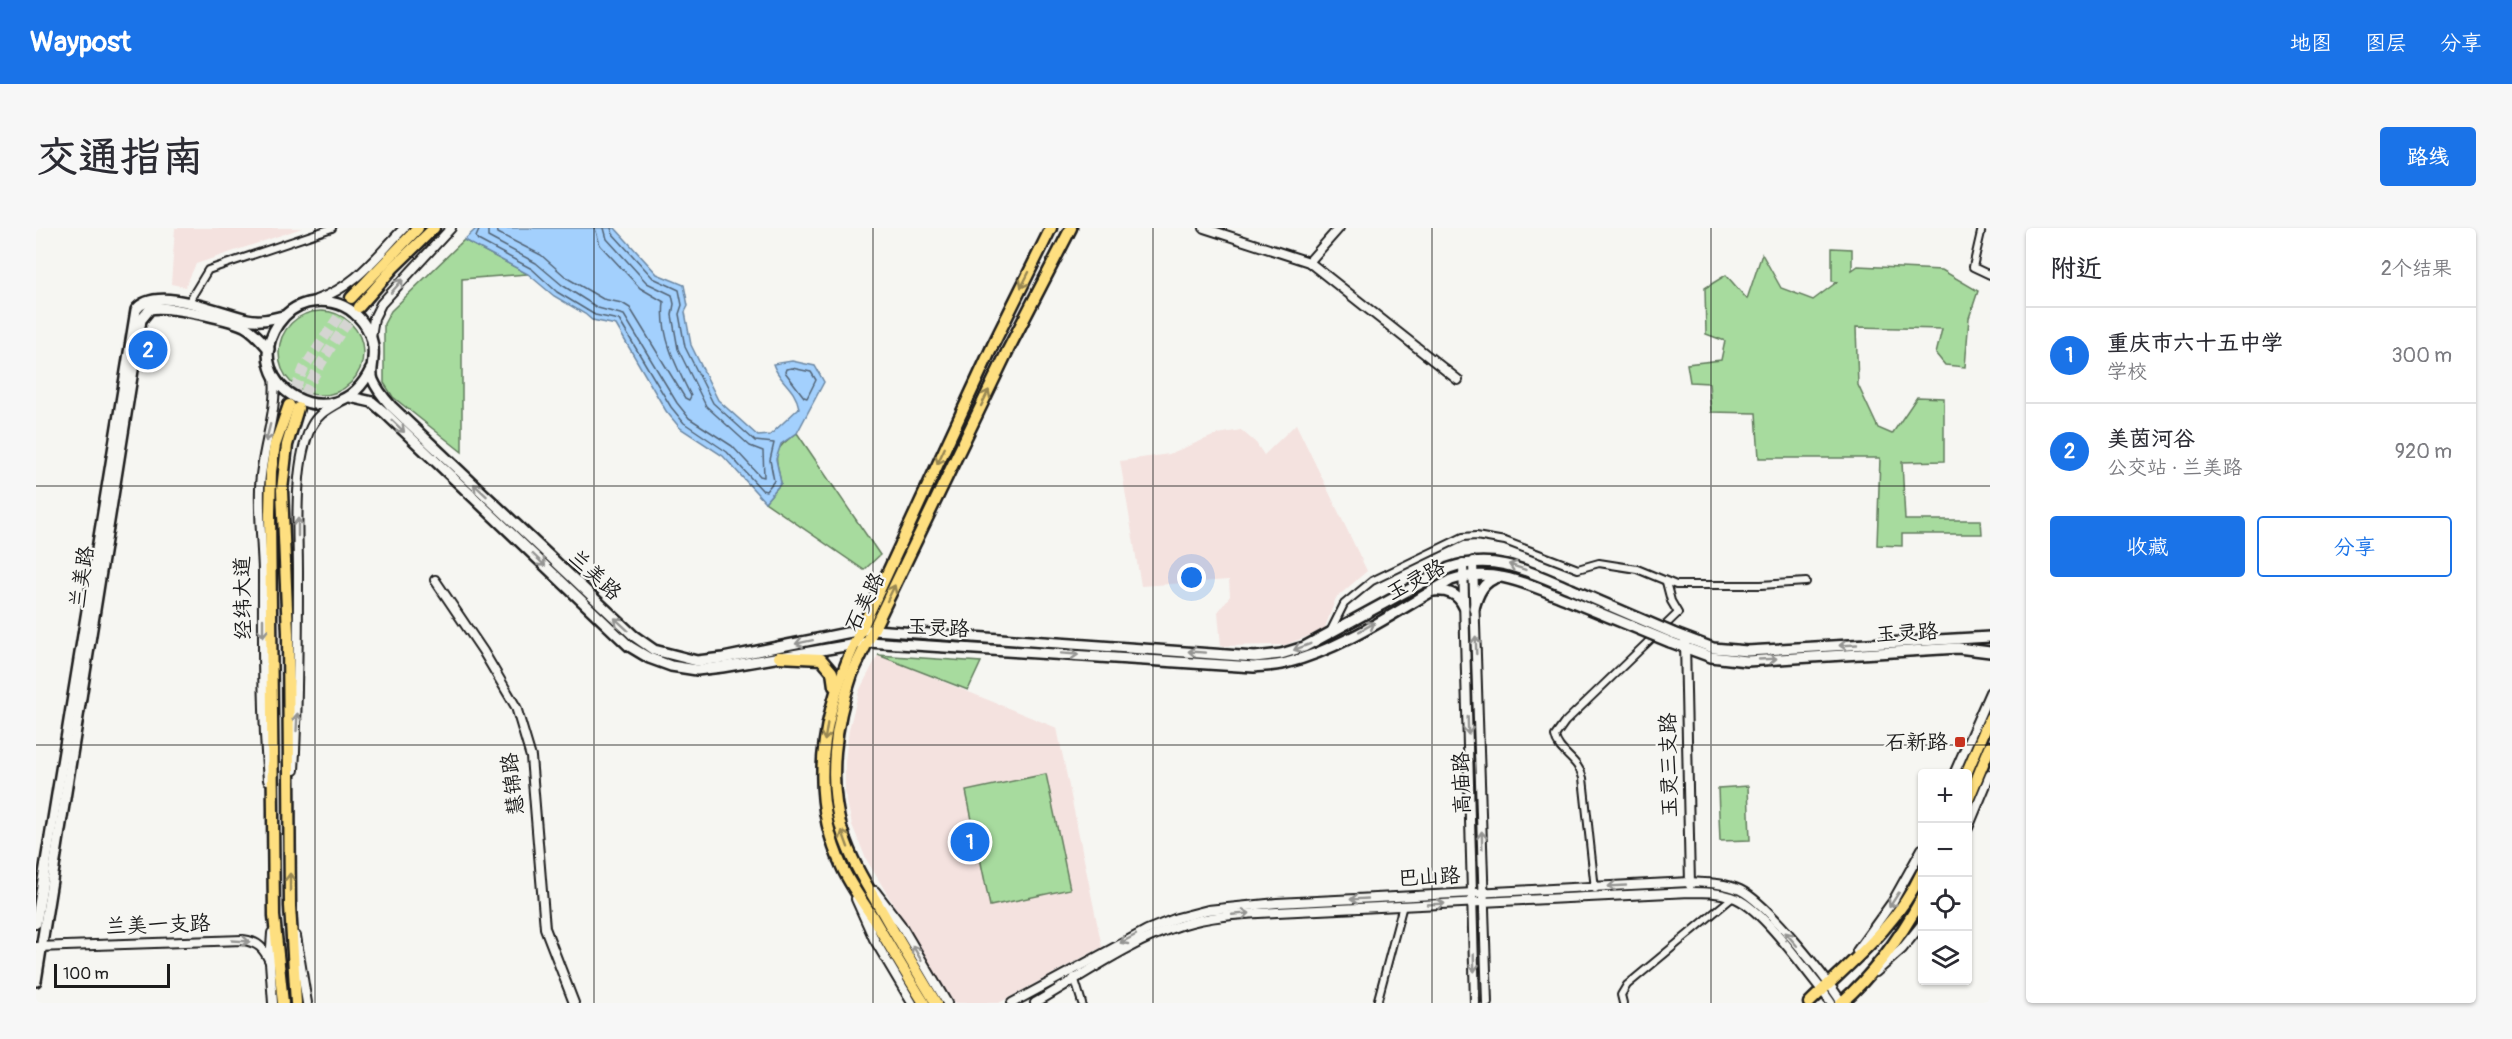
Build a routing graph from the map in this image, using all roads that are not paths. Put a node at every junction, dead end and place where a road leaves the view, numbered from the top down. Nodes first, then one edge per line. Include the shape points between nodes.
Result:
1 (332, 228) edge
2 (404, 228) edge
3 (418, 228) edge
4 (434, 228) edge
5 (451, 228) edge
6 (1052, 228) edge
7 (1071, 228) edge
8 (1204, 228) edge
9 (1339, 228) edge
10 (1982, 228) edge
11 (1309, 262) junction
12 (1990, 275) edge
13 (351, 298) tunnel mouth
14 (188, 303) junction
15 (305, 303) junction
16 (359, 307) tunnel mouth
17 (284, 316) junction
18 (371, 337) junction
19 (269, 349) junction
20 (371, 369) junction
21 (274, 376) junction
22 (1458, 380) dead end
23 (345, 399) junction
24 (1468, 562) junction
25 (1468, 575) junction
26 (1501, 576) junction
27 (435, 580) dead end
28 (1666, 582) junction
29 (1806, 582) dead end
30 (1430, 592) junction
31 (1464, 607) junction
32 (1474, 609) junction
33 (861, 630) junction
34 (874, 630) junction
35 (1328, 636) junction
36 (1671, 637) junction
37 (1990, 637) edge
38 (1685, 638) junction
39 (1975, 638) junction
40 (868, 642) junction
41 (855, 643) junction
42 (1684, 648) junction
43 (1977, 648) junction
44 (1990, 652) edge
45 (779, 657) junction
46 (1254, 662) junction
47 (1990, 692) edge
48 (833, 696) junction
49 (1990, 718) edge
50 (1990, 747) edge
51 (1956, 769) edge
52 (1968, 769) edge
53 (1990, 776) edge
54 (1972, 790) edge
55 (272, 821) junction
56 (290, 822) junction
57 (1970, 823) edge
58 (1918, 858) edge
59 (855, 865) junction
60 (844, 870) junction
61 (1920, 877) edge
62 (1690, 882) junction
63 (1595, 887) junction
64 (1690, 892) junction
65 (1596, 896) junction
66 (1484, 897) junction
67 (1733, 897) junction
68 (1472, 898) junction
69 (1403, 905) junction
70 (290, 906) junction
71 (1918, 906) edge
72 (274, 916) junction
73 (36, 923) edge
74 (1918, 930) edge
75 (887, 931) junction
76 (39, 947) edge
77 (270, 962) junction
78 (1072, 971) junction
79 (1843, 971) junction
80 (36, 981) edge
81 (1075, 981) junction
82 (1826, 986) junction
83 (1859, 986) junction
84 (273, 1003) edge
85 (283, 1003) edge
86 (296, 1003) edge
87 (307, 1003) edge
88 (574, 1003) edge
89 (912, 1003) edge
90 (924, 1003) edge
91 (936, 1003) edge
92 (947, 1003) edge
93 (1012, 1003) edge
94 (1035, 1003) edge
95 (1082, 1003) edge
96 (1377, 1003) edge
97 (1475, 1003) edge
98 (1487, 1003) edge
99 (1623, 1003) edge
100 (1809, 1003) edge
101 (1831, 1003) edge
102 (1841, 1003) edge

1 - 14 street via 208,270
2 - 15 street via 350,284
3 - 13 main road
4 - 16 main road
18 -> 5 street via 381,304
6 -> 33 main road, 石美路 via 993,345
34 -> 7 main road, 石美路 via 1002,361
8 - 11 street
9 - 11 street
10 - 12 street via 1973,267
11 - 22 street
14 - 17 main road, 兰美路 via 248,320
14 - 73 main road, 兰美路 via 164,299 143,303 134,318
15 - 17 main road, 兰美路
15 - 18 main road via 321,301 345,307 364,322
17 - 19 main road via 273,332
18 - 20 main road, 兰美路
19 - 21 main road
19 - 76 main road, 兰美路 via 244,326 176,309 150,309 141,320
20 - 23 main road via 366,381
33 -> 20 main road, 兰美路 via 697,661 654,650 634,636 391,406 379,392
21 - 23 main road, 兰美路 via 283,389 310,404 326,405
21 -> 55 street, 经纬大道 via 276,395 260,491 263,720
23 -> 45 main road, 兰美路 via 372,402 385,413 629,646 649,658 697,670
56 -> 23 street, 经纬大道 via 298,716 301,469 316,418
24 - 25 street, 高庙路
24 - 35 main road, 玉灵路 via 1449,568
36 -> 24 main road, 玉灵路, bridge via 1517,566
25 - 26 main road, 玉灵路
25 - 30 main road, 玉灵路
25 - 31 street, 高庙路
25 - 32 street, 高庙路
26 - 32 main road via 1486,583
26 - 36 main road, 玉灵路, bridge
27 - 88 street, 慧锦路 via 516,707 531,758 545,928
28 - 29 street via 1693,586
28 - 35 street via 1646,572 1599,563 1578,569 1505,541 1463,537 1372,581 1344,604
28 - 63 street via 1678,613 1555,736 1578,764 1583,778
30 - 31 main road via 1443,590 1456,595
46 -> 30 main road, 玉灵路 via 1283,664 1306,657
31 -> 68 street, 高庙路
66 -> 32 street, 高庙路
33 - 34 main road, 玉灵路
33 - 41 main road, 石美路
34 - 40 main road, 石美路
46 -> 34 main road, 玉灵路
35 -> 46 main road, 玉灵路
36 - 38 main road, 玉灵路
36 - 42 main road, 玉灵路
37 - 39 main road, 玉灵路
39 -> 38 main road, 玉灵路 via 1748,651 1713,648
38 - 42 street, 玉灵三支路
39 - 43 main road via 1981,644
40 - 41 main road, 玉灵路
40 -> 46 main road, 玉灵路
59 -> 40 main road, 石美路 via 842,830 836,796 836,746 845,696
41 - 45 main road, 兰美路
41 - 48 main road, 石美路
42 -> 43 main road, 玉灵路 via 1711,657 1747,660
42 - 62 street, 玉灵三支路
43 - 44 main road, 玉灵路
45 - 48 main road via 821,659 832,672
47 - 51 street
48 -> 60 main road, 石美路 via 823,774 830,834
49 - 52 main road
50 - 54 main road
53 - 57 street
55 - 56 main road, 经纬大道 via 271,471 275,445 294,406 282,490
55 - 72 main road, 经纬大道
70 -> 56 main road, 经纬大道
58 -> 79 street via 1893,901
59 - 75 main road, 石美路
92 -> 59 street via 901,925
60 - 75 main road, 石美路
60 - 89 street via 874,939
61 - 79 main road via 1895,916
62 -> 63 street, 巴山路
62 - 64 street, 玉灵三支路
82 -> 62 street, 巴山路 via 1758,903 1739,890
63 - 65 street
63 - 66 street, 巴山路
64 - 65 street, 巴山路
64 - 67 street, 巴山路
65 - 66 street, 巴山路
66 - 68 street, 巴山路
66 - 98 street, 高庙路
67 - 82 street, 巴山路 via 1752,908
67 - 99 street via 1627,985 1621,995
69 -> 68 street, 巴山路
68 -> 78 street, 巴山路 via 1241,905 1208,910 1147,930
68 -> 97 street, 高庙路
81 -> 69 street, 巴山路 via 1152,936 1210,918
69 - 96 street
70 - 86 main road, 经纬大道
70 - 87 street
71 - 83 main road
72 - 77 street
72 - 85 main road, 经纬大道
74 - 83 street
75 - 90 main road, 石美路
75 - 91 main road, 石美路
76 -> 77 street, 兰美一支路 via 243,940 262,947
76 - 80 main road, 兰美路
77 - 84 street
78 - 81 street
78 - 93 street, 巴山路
79 - 82 main road
81 - 94 street, 巴山路
81 - 95 street
82 - 100 main road
82 - 101 street
82 - 102 street
83 - 102 main road

